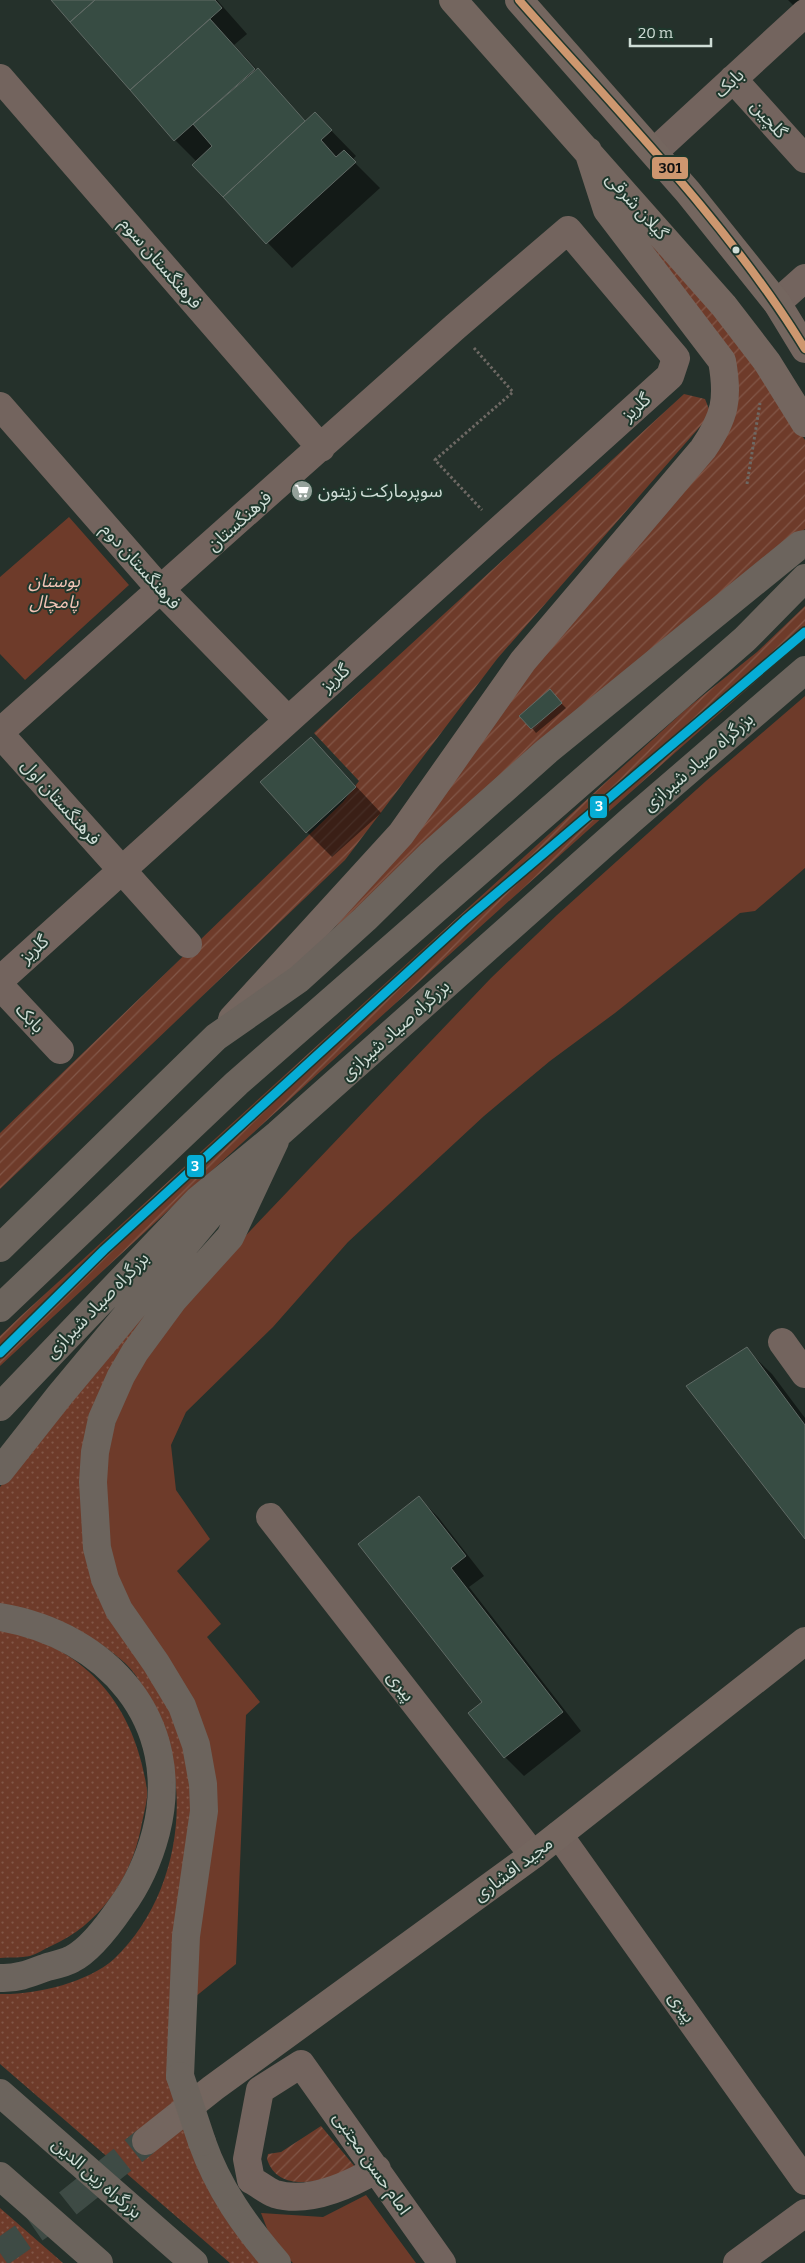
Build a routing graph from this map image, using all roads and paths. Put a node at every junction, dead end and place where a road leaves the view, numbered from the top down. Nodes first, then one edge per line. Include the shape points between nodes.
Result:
1 (453, 0) edge
2 (519, 0) edge
3 (805, 13) edge
4 (0, 78) edge
5 (733, 79) junction
6 (588, 151) junction
7 (654, 152) junction
8 (805, 159) edge
9 (805, 278) edge
10 (777, 303) junction
11 (455, 327) junction
12 (805, 349) edge
13 (767, 362) junction
14 (670, 376) joint
15 (0, 406) edge
16 (805, 423) edge
17 (321, 448) junction
18 (747, 484) dead end
19 (500, 529) junction
20 (805, 544) edge
21 (805, 578) edge
22 (161, 590) junction
23 (805, 670) edge
24 (288, 720) junction
25 (0, 733) edge
26 (122, 871) junction
27 (188, 944) dead end
28 (0, 980) edge
29 (0, 986) edge
30 (216, 1036) junction
31 (60, 1050) dead end
32 (278, 1134) junction
33 (0, 1248) edge
34 (0, 1308) edge
35 (782, 1342) dead end
36 (805, 1374) edge
37 (0, 1407) edge
38 (0, 1471) edge
39 (270, 1517) dead end
40 (0, 1617) edge
41 (805, 1641) edge
42 (559, 1835) junction
43 (533, 1855) junction
44 (0, 1978) edge
45 (0, 2093) edge
46 (146, 2141) tunnel mouth
47 (376, 2169) junction
48 (0, 2176) edge
49 (805, 2181) edge
50 (805, 2212) edge
51 (99, 2263) edge
52 (194, 2263) edge
53 (277, 2263) edge
54 (442, 2263) edge
55 (737, 2263) edge

1 - 6 main road, گیلان شرقی
2 - 7 main road
3 - 5 street, بابک
4 - 17 street, فرهنگستان سوم
5 - 7 street, بابک
5 - 8 street, گلچین
6 - 13 main road, گیلان شرقی via 694,271
6 - 30 main road via 607,210 722,361 727,387 716,429 703,449 523,661 401,834
7 - 10 main road
9 - 10 street
10 - 12 main road
11 - 14 street, فرهنگستان via 568,230 676,358
11 - 17 street, فرهنگستان
11 - 19 path via 513,392 435,460
13 - 16 main road, گیلان شرقی
13 - 18 path
14 - 19 street, گلریز
15 - 22 street, فرهنگستان دوم
17 - 22 street, فرهنگستان
19 - 24 street, گلریز
20 - 30 highway via 738,593 547,751 430,854 299,979
21 - 34 highway via 745,639 237,1083
22 - 24 street, فرهنگستان دوم
22 - 25 street, فرهنگستان
23 - 32 highway, بزرگراه صیاد شیرازی
24 - 26 street, گلریز
25 - 26 street, فرهنگستان اول
26 - 27 street, فرهنگستان اول
26 - 28 street, گلریز
29 - 31 street, بابک
30 - 33 highway
32 - 37 highway, بزرگراه صیاد شیرازی via 198,1200
32 - 38 highway
32 - 53 highway, bridge via 230,1237 174,1299 121,1376 102,1419 93,1482 96,1548 105,1579 119,1610 182,1706 196,1745 203,1784 204,1811 186,1936 180,2076 212,2171 249,2231
35 - 36 street
39 - 43 street, پیری
40 - 44 highway via 56,1633 89,1651 119,1676 152,1728 162,1766 161,1813 149,1858 130,1895 104,1930 74,1958 12,1979
41 - 42 main road, مجید افشاری
42 - 43 main road, مجید افشاری
42 - 49 street, پیری
43 - 46 main road, مجید افشاری
45 - 52 highway, بزرگراه زین الدین
47 - 47 street, امام حسن مجتبی via 301,2064 260,2090 247,2158 251,2180 276,2194 306,2196 350,2185
47 - 54 street, امام حسن مجتبی
48 - 51 highway
50 - 55 street

